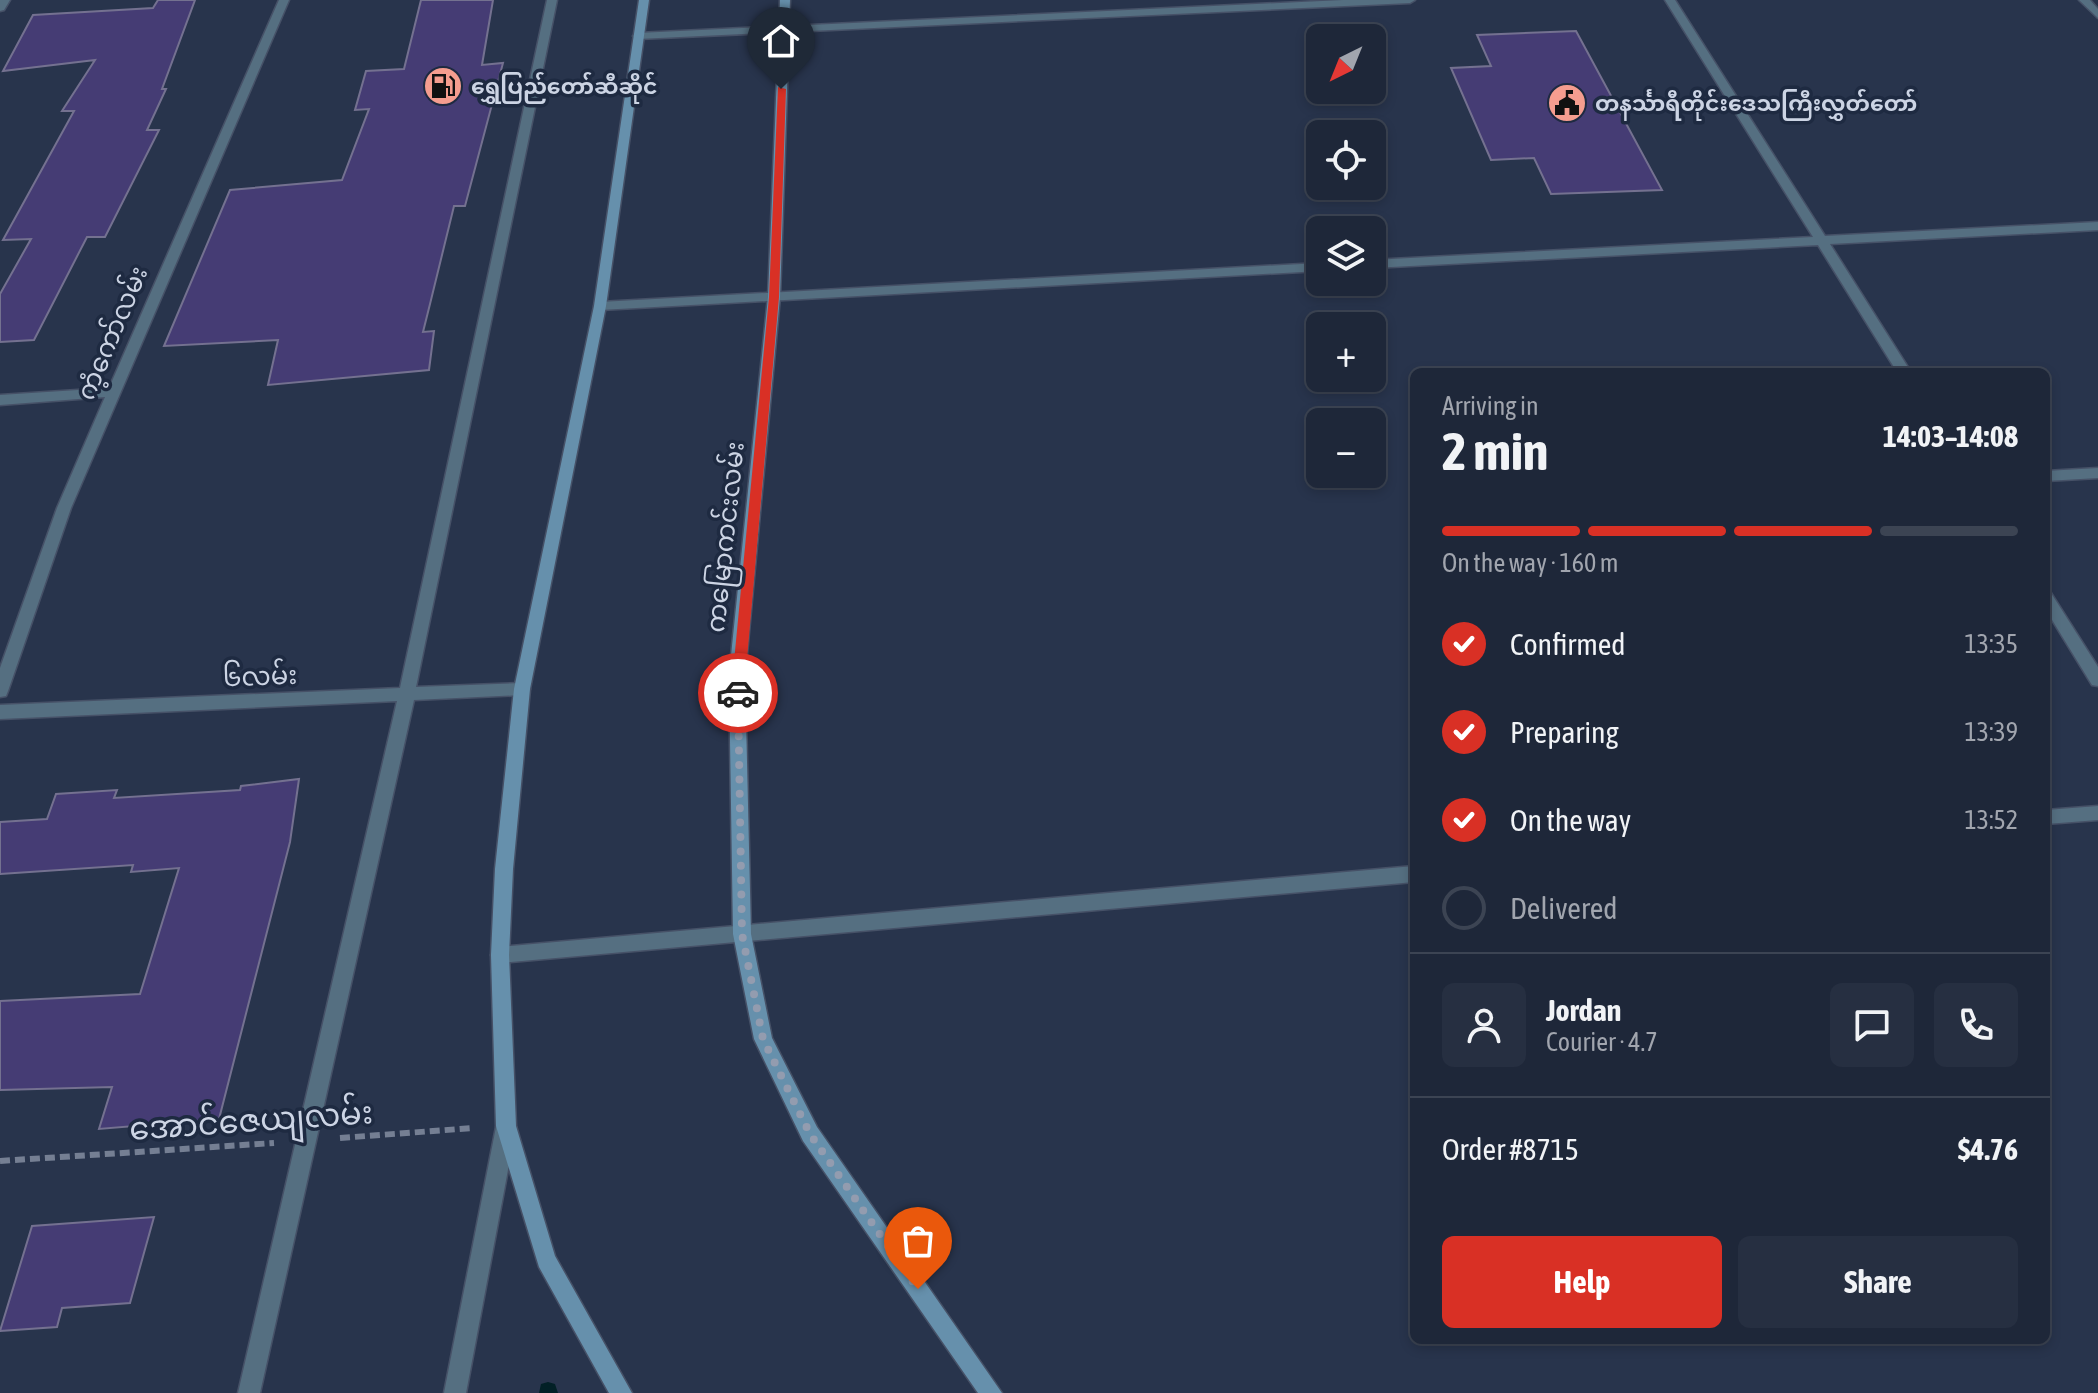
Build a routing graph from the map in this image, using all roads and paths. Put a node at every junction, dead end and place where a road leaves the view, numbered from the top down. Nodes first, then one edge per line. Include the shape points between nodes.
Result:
1 (5, 0) edge
2 (284, 0) edge
3 (552, 0) edge
4 (644, 0) edge
5 (785, 0) edge
6 (1410, 0) edge
7 (1670, 0) edge
8 (2084, 0) edge
9 (0, 8) edge
10 (2098, 15) edge
11 (783, 29) junction
12 (638, 36) junction
13 (2098, 226) edge
14 (1820, 239) junction
15 (1386, 263) edge
16 (1306, 268) edge
17 (774, 297) junction
18 (600, 306) junction
19 (1901, 368) edge
20 (112, 392) junction
21 (0, 400) edge
22 (2098, 473) edge
23 (2050, 476) edge
24 (2050, 603) edge
25 (2098, 680) edge
26 (522, 689) junction
27 (0, 691) edge
28 (407, 694) junction
29 (0, 712) edge
30 (2098, 813) edge
31 (2050, 817) edge
32 (1410, 874) edge
33 (742, 934) junction
34 (500, 955) junction
35 (506, 1126) junction
36 (306, 1141) junction
37 (0, 1161) edge
38 (249, 1393) edge
39 (455, 1393) edge
40 (621, 1393) edge
41 (991, 1393) edge

1 - 9 street
2 - 20 street, ကံ့ကော်လမ်း
3 - 28 street
4 - 12 main road
5 - 11 main road, ကမြောကင်းလမ်း
6 - 11 street
7 - 14 street
8 - 10 street
11 - 12 street
11 - 17 main road, ကမြောကင်းလမ်း
12 - 18 main road
13 - 14 street
14 - 15 street
14 - 19 street
16 - 17 street
17 - 18 street
17 - 33 main road, ကမြောကင်းလမ်း via 737,675
18 - 26 main road
20 - 21 street
20 - 27 street, ကံ့ကော်လမ်း via 64,508
22 - 23 street
24 - 25 street
26 - 28 street, ၆လမ်း
26 - 34 main road
28 - 29 street, ၆လမ်း
28 - 36 street
30 - 31 street
32 - 33 street
33 - 34 street
33 - 41 main road, ကမြောကင်းလမ်း via 763,1039 810,1134
34 - 35 main road
35 - 36 path, အောင်ဇေယျလမ်း
35 - 39 street
35 - 40 main road via 546,1260
36 - 37 path, အောင်ဇေယျလမ်း
36 - 38 street

